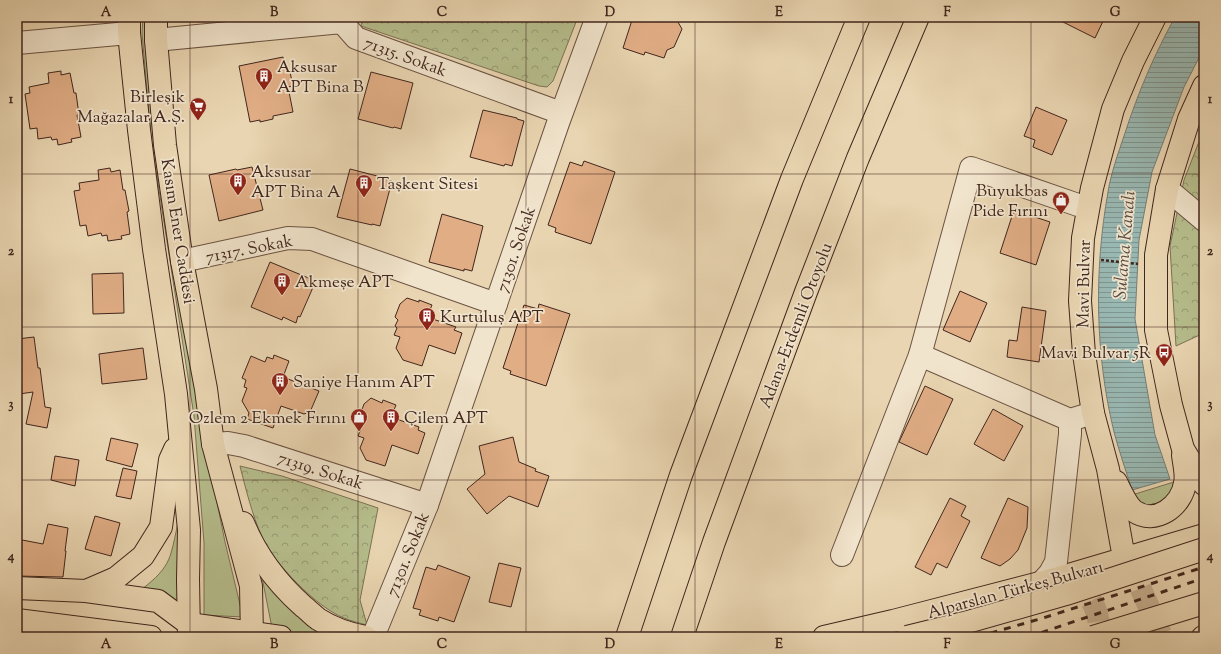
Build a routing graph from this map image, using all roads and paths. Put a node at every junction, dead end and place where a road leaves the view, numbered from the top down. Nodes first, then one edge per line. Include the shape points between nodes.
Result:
1 (156, 17) edge
2 (597, 17) edge
3 (859, 17) edge
4 (918, 17) edge
5 (1155, 17) edge
6 (350, 23) edge
7 (129, 25) edge
8 (156, 40) junction
9 (17, 43) edge
10 (1204, 86) edge
11 (561, 113) junction
12 (1167, 190) junction
13 (1088, 207) junction
14 (1204, 220) edge
15 (1100, 260) dead end
16 (182, 261) junction
17 (1146, 265) dead end
18 (496, 304) junction
19 (920, 355) junction
20 (1093, 413) junction
21 (1070, 420) junction
22 (180, 438) junction
23 (213, 444) junction
24 (1183, 449) junction
25 (1108, 469) junction
26 (1204, 484) edge
27 (427, 505) junction
28 (1204, 535) edge
29 (1204, 549) edge
30 (842, 555) dead end
31 (1127, 558) junction
32 (1041, 583) junction
33 (17, 588) edge
34 (86, 591) junction
35 (1204, 603) edge
36 (17, 620) edge
37 (189, 630) junction
38 (252, 635) edge
39 (151, 637) edge
40 (281, 637) edge
41 (366, 637) edge
42 (373, 637) edge
43 (627, 637) edge
44 (682, 637) edge
45 (824, 637) edge
46 (907, 637) edge
47 (1093, 637) edge

1 - 8 main road, Kasım Ener Caddesi
2 - 11 street, 71301. Sokak
3 - 43 main road via 792,179 686,460
4 - 44 main road, Adana-Erdemli Otoyolu via 858,158 806,292 714,542
5 - 13 main road, Mavi Bulvar via 1113,109
6 - 8 street, 71315. Sokak
6 - 11 street, 71315. Sokak via 356,38
7 - 9 street
7 - 22 main road, Kasım Ener Caddesi via 148,204
8 - 16 main road, Kasım Ener Caddesi via 165,145
10 - 12 main road via 1189,119
11 - 18 street, 71301. Sokak
12 - 14 street
12 - 24 main road via 1156,255 1156,330
13 - 19 street via 971,168
13 - 20 main road, Mavi Bulvar via 1083,238 1080,301 1084,354
15 - 17 path
16 - 18 street, 71317. Sokak via 288,238 312,239
16 - 23 main road, Kasım Ener Caddesi via 206,389
18 - 27 street, 71301. Sokak
19 - 21 street
19 - 30 street
20 - 21 street
20 - 25 main road, Mavi Bulvar
21 - 32 street via 1056,562
22 - 34 main road via 170,460 161,527 143,556 116,578
22 - 37 main road, Kasım Ener Caddesi via 189,530
23 - 27 street, 71319. Sokak via 244,446
23 - 38 main road via 251,586
23 - 41 main road via 247,532 266,566 295,599 318,619 348,634
24 - 25 main road via 1186,484 1169,511 1157,515 1146,516 1134,510
24 - 26 main road
25 - 31 main road, Mavi Bulvar via 1122,547
27 - 42 street, 71301. Sokak
28 - 31 main road, Alparslan Türkeş Bulvarı
29 - 46 main road, Alparslan Türkeş Bulvarı, bridge via 1066,594
31 - 32 main road, Alparslan Türkeş Bulvarı
32 - 45 main road, Alparslan Türkeş Bulvarı
33 - 34 main road
34 - 37 main road via 158,601
35 - 47 main road, bridge
36 - 39 main road
37 - 38 main road
38 - 40 main road

